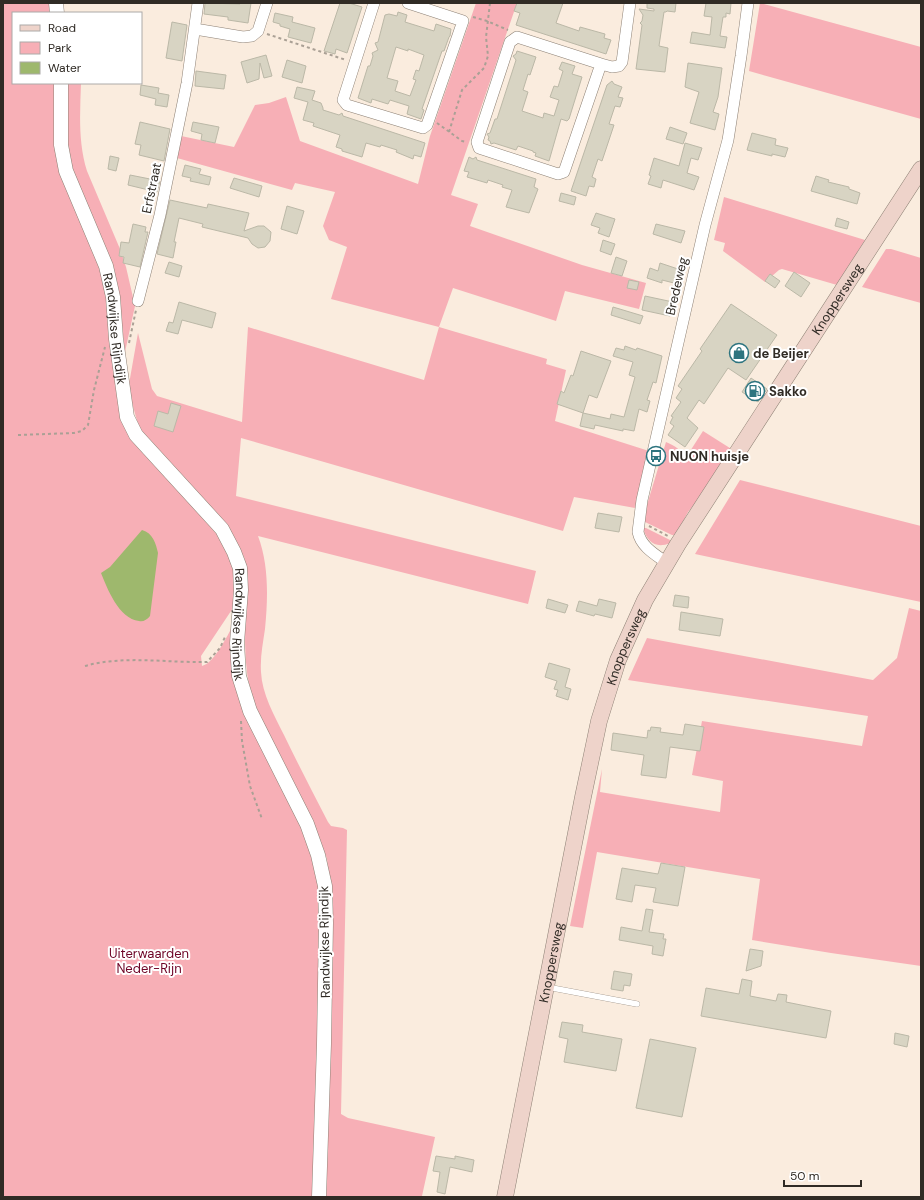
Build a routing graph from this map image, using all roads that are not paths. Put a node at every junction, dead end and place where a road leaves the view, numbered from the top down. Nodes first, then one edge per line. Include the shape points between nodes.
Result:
1 (198, 3) edge
2 (267, 3) edge
3 (374, 3) edge
4 (408, 3) edge
5 (630, 3) edge
6 (748, 3) edge
7 (195, 29) junction
8 (601, 64) junction
9 (61, 84) edge
10 (921, 169) edge
11 (138, 301) road end
12 (667, 563) junction
13 (545, 987) junction
14 (637, 1004) dead end
15 (319, 1197) edge
16 (505, 1197) edge

1 - 7 street, Erfstraat
2 - 7 street via 258,31 252,36 243,37
3 - 4 street via 343,100 347,105 423,128 427,125 463,21
5 - 8 street via 622,62 619,66 612,67
6 - 12 street, Bredeweg via 728,140 705,225 642,500 638,532 643,544
7 - 11 street, Erfstraat via 160,215
8 - 8 street via 517,38 510,42 476,142 480,148 558,174 564,172
9 - 15 street, Randwijkse Rijndijk via 60,145 66,172 106,266 113,297 127,417 136,435 222,529 234,552 240,568 237,643 239,676 250,711 307,824 318,855 325,886 326,924
10 - 12 main road, Knoppersweg
12 - 13 main road, Knoppersweg via 645,600 618,660 599,721
13 - 14 lane
13 - 16 main road, Knoppersweg

